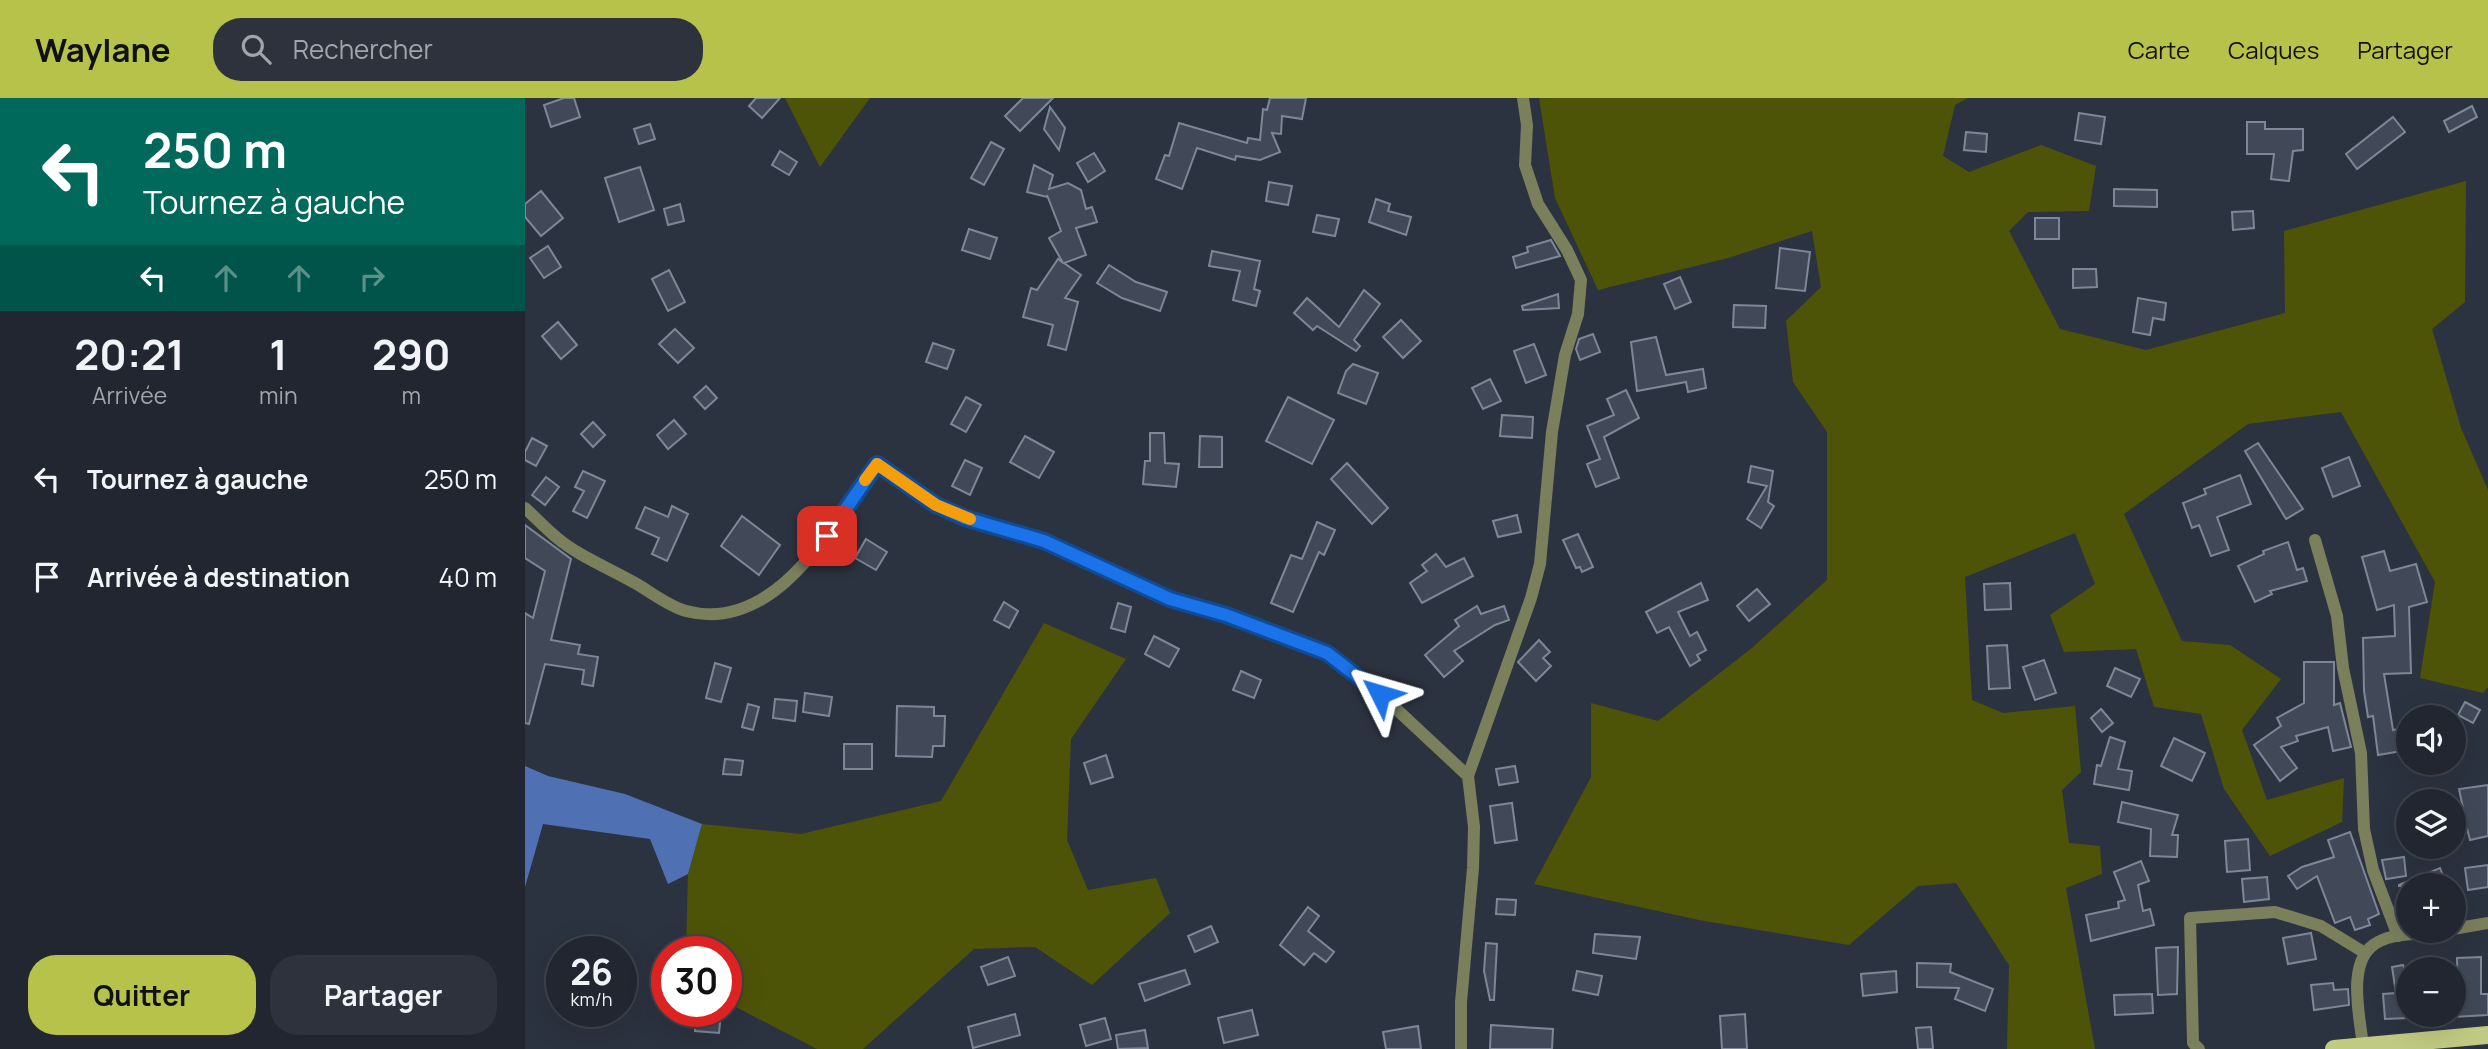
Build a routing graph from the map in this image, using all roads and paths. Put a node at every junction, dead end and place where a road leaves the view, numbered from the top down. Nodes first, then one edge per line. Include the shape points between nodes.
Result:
1 (1523, 98) edge
2 (525, 508) edge
3 (2315, 540) dead end
4 (1468, 776) junction
5 (2488, 923) edge
6 (2466, 927) edge
7 (2396, 931) edge
8 (2396, 937) edge
9 (2365, 953) junction
10 (2488, 1035) edge
11 (2363, 1046) junction
12 (1461, 1049) edge
13 (2199, 1049) edge
14 (2334, 1049) edge

1 - 4 street via 1525,164 1538,204 1581,281 1552,432 1540,564
2 - 4 street via 557,539 672,606 715,613 760,600 815,555 877,464 936,505 965,518 1044,541 1170,599 1327,653 1362,677
3 - 7 street via 2337,616 2361,753 2364,829 2373,870
4 - 12 street via 1473,868
5 - 6 street
8 - 9 street via 2377,942
9 - 11 street via 2357,997
9 - 13 street via 2297,916 2275,912 2190,918 2193,1043
10 - 11 main road
11 - 14 main road

